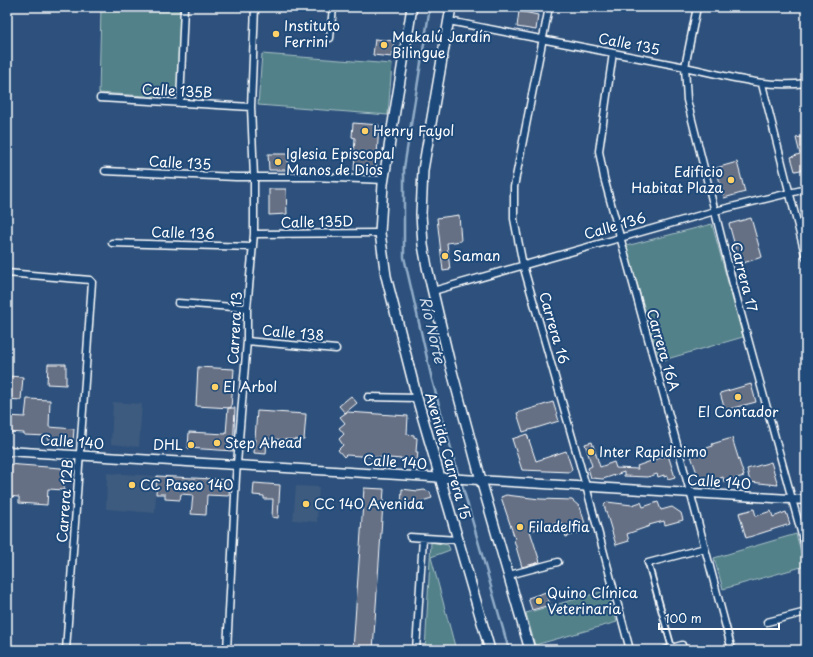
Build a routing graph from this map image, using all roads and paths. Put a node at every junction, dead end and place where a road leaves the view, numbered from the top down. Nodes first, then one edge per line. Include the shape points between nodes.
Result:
1 (184, 7) edge
2 (255, 7) edge
3 (333, 7) edge
4 (412, 7) edge
5 (451, 7) edge
6 (549, 7) edge
7 (697, 7) edge
8 (449, 20) junction
9 (330, 38) dead end
10 (542, 39) junction
11 (613, 53) junction
12 (685, 67) junction
13 (806, 83) edge
14 (762, 84) junction
15 (100, 98) dead end
16 (180, 103) junction
17 (251, 107) junction
18 (105, 171) dead end
19 (254, 177) junction
20 (384, 180) junction
21 (806, 189) edge
22 (788, 192) junction
23 (715, 210) junction
24 (254, 234) junction
25 (380, 234) junction
26 (620, 238) junction
27 (112, 243) dead end
28 (253, 247) junction
29 (806, 258) edge
30 (524, 265) junction
31 (7, 273) edge
32 (433, 291) junction
33 (178, 303) dead end
34 (246, 308) junction
35 (247, 341) junction
36 (336, 349) dead end
37 (368, 397) dead end
38 (417, 398) junction
39 (7, 451) edge
40 (80, 456) junction
41 (237, 465) junction
42 (442, 478) junction
43 (478, 479) junction
44 (586, 486) junction
45 (691, 493) junction
46 (791, 499) junction
47 (806, 500) edge
48 (410, 537) dead end
49 (423, 538) junction
50 (458, 540) junction
51 (705, 548) junction
52 (806, 550) edge
53 (558, 562) dead end
54 (648, 563) joint
55 (509, 575) junction
56 (806, 612) edge
57 (767, 622) dead end
58 (682, 645) dead end
59 (672, 648) junction
60 (66, 650) edge
61 (227, 650) edge
62 (416, 650) edge
63 (490, 650) edge
64 (530, 650) edge
65 (630, 650) edge
66 (665, 650) edge
67 (732, 650) edge

1 - 16 street
2 - 17 street, Carrera 13
3 - 9 street
4 - 20 main road, Avenida Carrera 15
5 - 8 main road, Avenida Carrera 15
6 - 10 street, Carrera 16
7 - 12 street, Carrera 17
8 - 10 street, Calle 135
8 - 32 main road, Avenida Carrera 15 via 421,187 423,245
10 - 11 street, Calle 135
10 - 30 street, Carrera 16 via 514,187 514,218
11 - 12 street, Calle 135
11 - 26 street, Carrera 16A via 599,151
12 - 14 street, Calle 135
12 - 23 street, Carrera 17 via 687,100
13 - 14 street, Calle 135
14 - 22 street
15 - 16 street, Calle 135B
16 - 17 street, Calle 135B
17 - 19 street, Carrera 13
18 - 19 street, Calle 135
19 - 20 street, Calle 135
19 - 24 street, Carrera 13
20 - 25 main road, Avenida Carrera 15
21 - 22 street, Calle 136
22 - 23 street, Calle 136
22 - 29 street
23 - 26 street, Calle 136
23 - 46 street, Carrera 17
24 - 25 street, Calle 135D
24 - 28 street, Carrera 13
25 - 38 main road, Avenida Carrera 15 via 386,276
26 - 30 street, Calle 136
26 - 45 street, Carrera 16A
27 - 28 street, Calle 136
28 - 34 street, Carrera 13
30 - 32 street, Calle 136
30 - 44 street, Carrera 16
31 - 40 street, Carrera 12B via 92,282
32 - 43 main road, Avenida Carrera 15
33 - 34 street
34 - 35 street, Carrera 13
35 - 36 street, Calle 138
35 - 41 street, Carrera 13
37 - 38 street
38 - 42 main road, Avenida Carrera 15
39 - 40 street, Calle 140
40 - 41 street, Calle 140
40 - 60 street, Carrera 12B
41 - 42 street, Calle 140
41 - 61 street, Carrera 13
42 - 43 street, Calle 140
42 - 50 main road, Avenida Carrera 15
43 - 44 street, Calle 140
43 - 55 main road, Avenida Carrera 15
44 - 45 street, Calle 140
44 - 65 street, Carrera 16
45 - 46 street, Calle 140
45 - 51 street, Carrera 16A
46 - 47 street, Calle 140
46 - 52 street, Carrera 17
48 - 49 street
49 - 50 street
49 - 62 street
50 - 63 main road, Avenida Carrera 15
51 - 54 street
51 - 67 street, Carrera 16A
53 - 55 street
54 - 59 street
55 - 64 main road, Avenida Carrera 15
56 - 57 street
58 - 59 street
59 - 66 street

